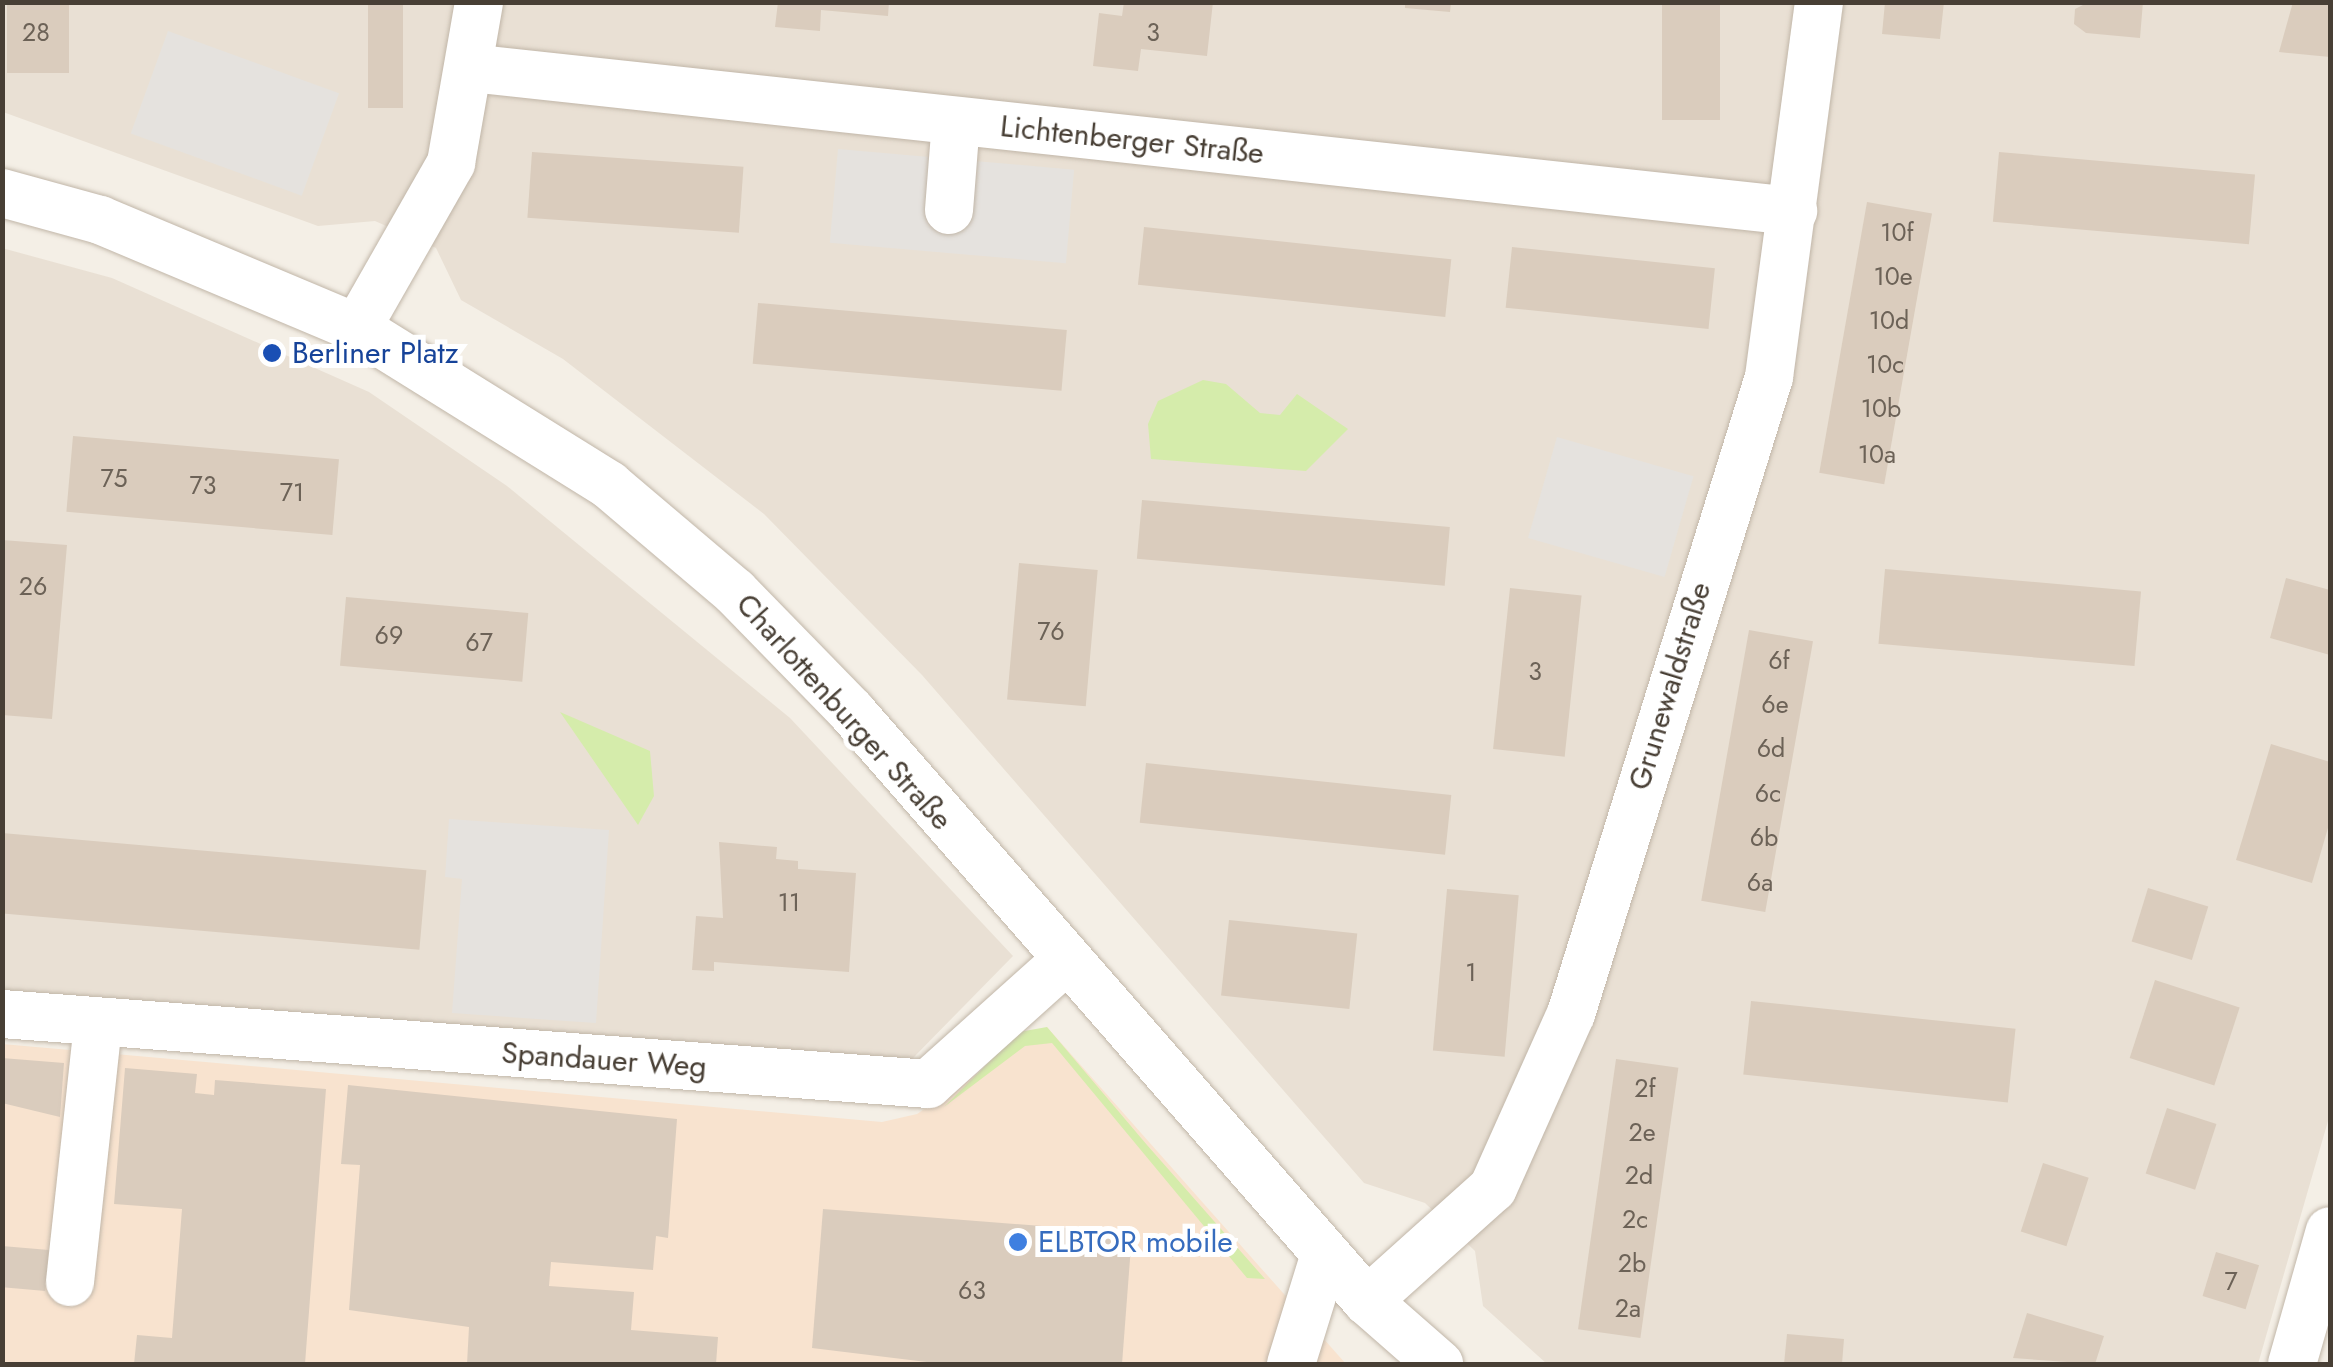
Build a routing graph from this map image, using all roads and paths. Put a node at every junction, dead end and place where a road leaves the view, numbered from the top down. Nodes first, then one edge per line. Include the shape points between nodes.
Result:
1 (479, 2) edge
2 (1819, 2) edge
3 (470, 68) junction
4 (956, 121) junction
5 (12, 189) edge
6 (949, 210) dead end
7 (1793, 211) junction
8 (356, 328) junction
9 (1064, 962) junction
10 (2, 1014) edge
11 (98, 1023) junction
12 (2330, 1231) edge
13 (1325, 1254) junction
14 (70, 1282) dead end
15 (1367, 1302) junction
16 (1291, 1364) edge
17 (1439, 1364) edge
18 (2292, 1364) edge

1 - 3 street
2 - 7 street, Grunewaldstraße
3 - 4 street, Lichtenberger Straße
3 - 8 street via 451,163
4 - 6 street
4 - 7 street, Lichtenberger Straße
5 - 8 street, Charlottenburger Straße
7 - 15 street, Grunewaldstraße via 1769,377 1540,1096 1494,1188
8 - 9 street, Charlottenburger Straße via 610,486 735,592 851,711
9 - 11 street, Spandauer Weg via 928,1084
9 - 13 street, Charlottenburger Straße
10 - 11 street, Spandauer Weg
11 - 14 street
12 - 18 street
13 - 15 street, Charlottenburger Straße
13 - 16 street
15 - 17 street, Charlottenburger Straße

